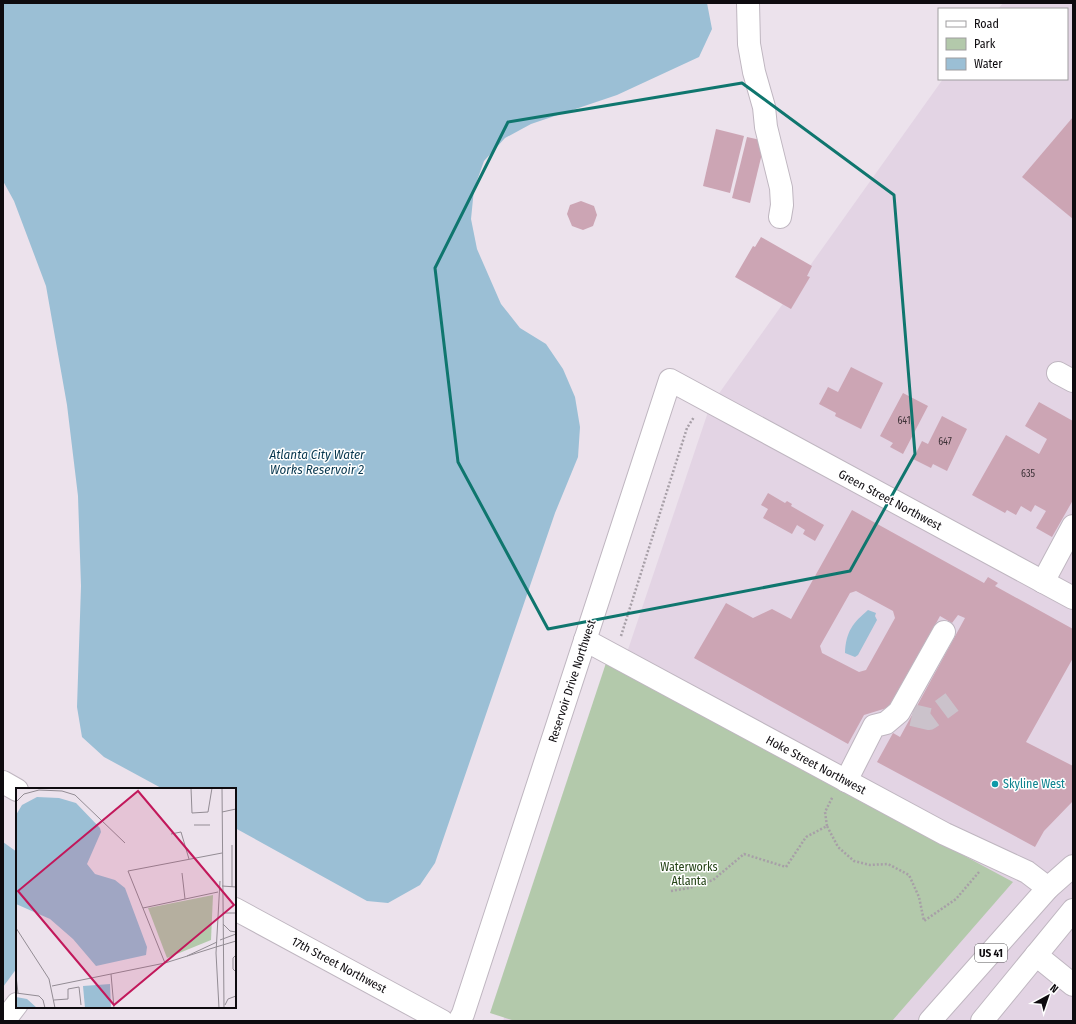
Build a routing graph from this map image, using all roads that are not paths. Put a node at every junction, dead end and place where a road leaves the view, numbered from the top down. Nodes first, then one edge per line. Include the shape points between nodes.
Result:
1 (748, 3) edge
2 (780, 217) dead end
3 (708, 401) joint
4 (1073, 526) edge
5 (1043, 582) junction
6 (1073, 598) edge
7 (944, 632) dead end
8 (585, 640) junction
9 (844, 779) junction
10 (3, 782) edge
11 (16, 789) edge
12 (1073, 866) edge
13 (1048, 888) junction
14 (236, 910) edge
15 (1073, 910) edge
16 (1036, 955) junction
17 (1073, 985) edge
18 (16, 1005) edge
19 (4, 1021) edge
20 (442, 1021) edge
21 (459, 1021) edge
22 (930, 1021) edge
23 (983, 1021) edge

1 - 2 main road via 749,44 781,188
3 - 5 main road, Green Street Northwest
3 - 8 main road, Reservoir Drive Northwest via 670,380
4 - 5 main road
5 - 6 main road, Green Street Northwest
7 - 9 main road via 906,714 874,726
8 - 9 main road, Hoke Street Northwest
8 - 21 main road, Reservoir Drive Northwest
9 - 13 main road, Hoke Street Northwest via 945,834 1027,872
10 - 11 main road
12 - 13 main road, US 41
13 - 22 main road, US 41
14 - 20 main road, 17th Street Northwest
15 - 16 main road
16 - 17 main road
16 - 23 main road
18 - 19 main road

